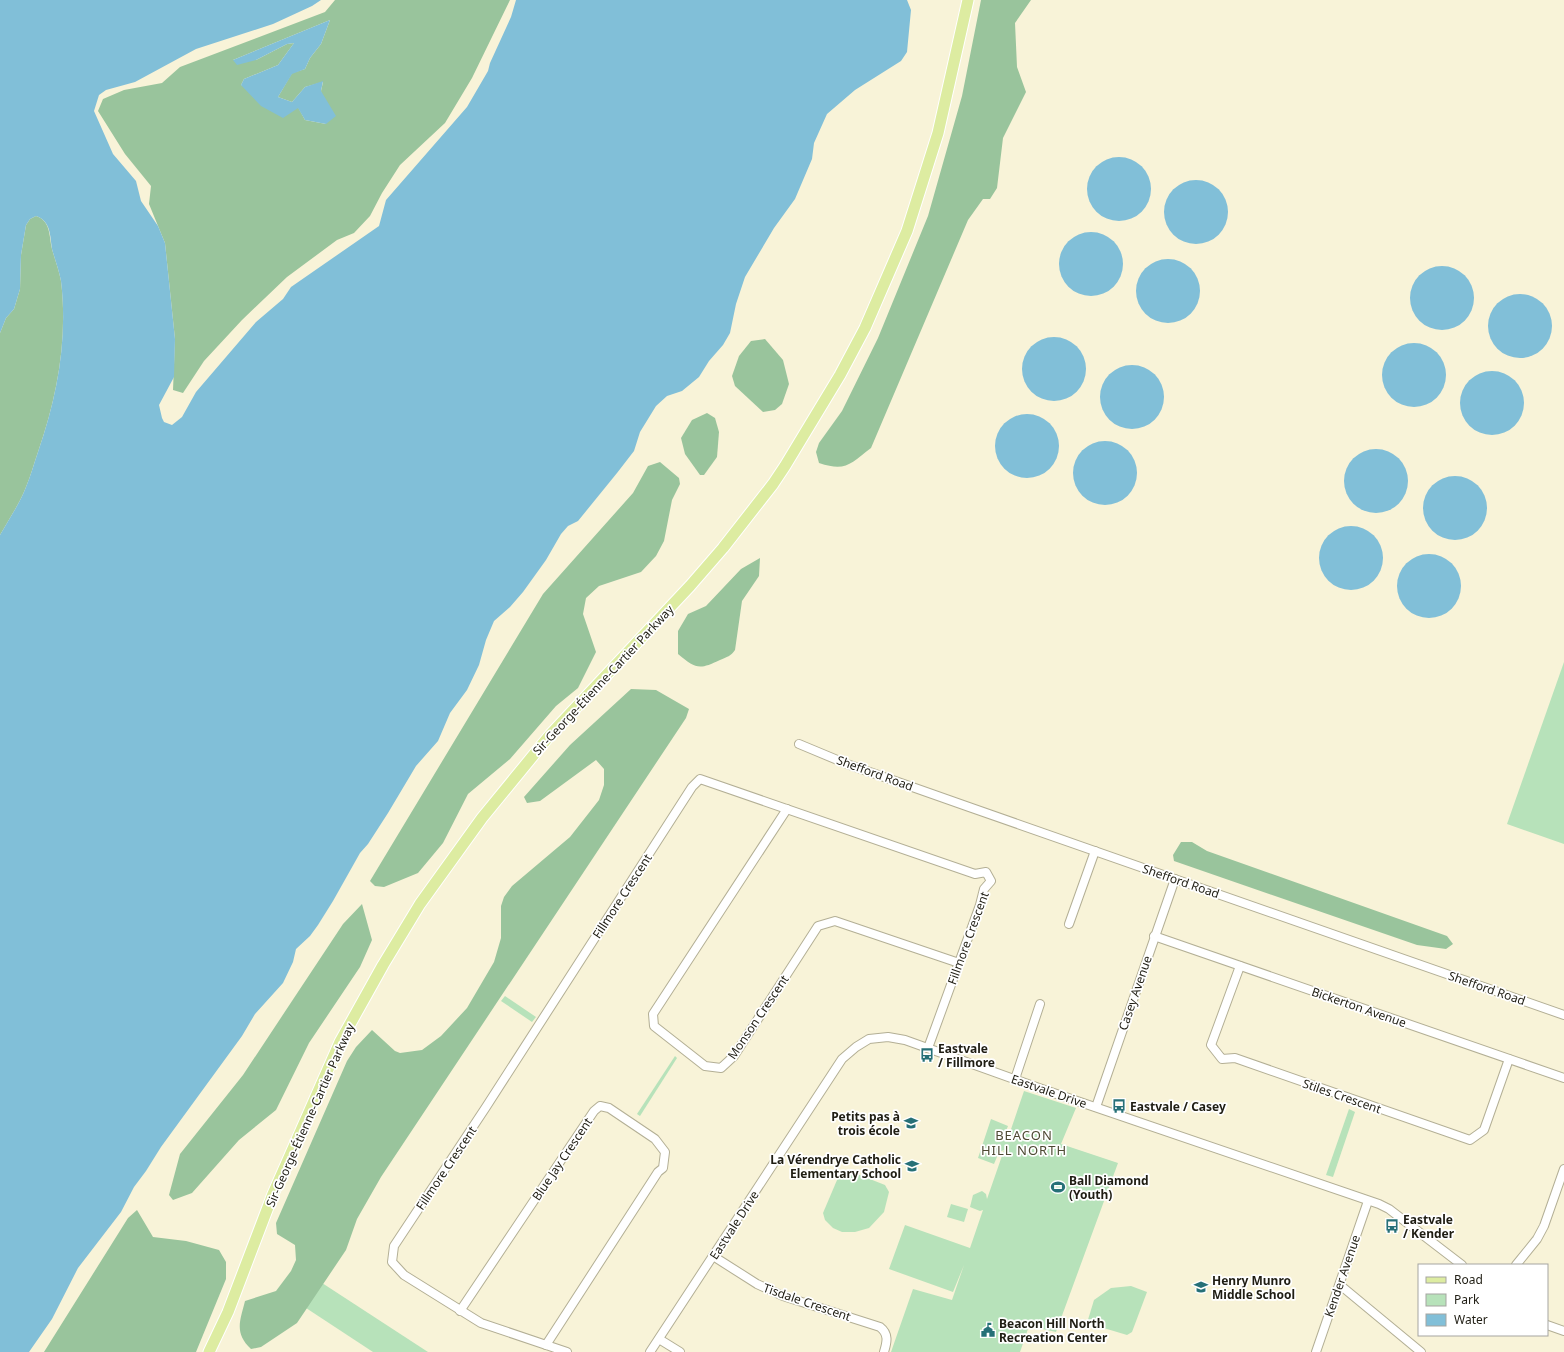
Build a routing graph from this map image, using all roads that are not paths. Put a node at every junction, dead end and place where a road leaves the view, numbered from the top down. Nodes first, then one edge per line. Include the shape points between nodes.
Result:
1 (968, 0) edge
2 (799, 744) dead end
3 (787, 809) junction
4 (1095, 850) junction
5 (1175, 879) junction
6 (1069, 924) dead end
7 (1154, 936) junction
8 (959, 963) junction
9 (1240, 966) junction
10 (1040, 1004) dead end
11 (1564, 1015) edge
12 (928, 1048) junction
13 (1509, 1059) junction
14 (1564, 1078) edge
15 (1015, 1079) junction
16 (1096, 1107) junction
17 (1564, 1169) edge
18 (1368, 1201) junction
19 (713, 1256) junction
20 (1461, 1264) edge
21 (1517, 1264) edge
22 (1340, 1285) junction
23 (460, 1311) junction
24 (1548, 1325) edge
25 (1564, 1331) edge
26 (659, 1339) junction
27 (546, 1344) junction
28 (1417, 1351) edge
29 (209, 1352) edge
30 (567, 1352) edge
31 (650, 1352) edge
32 (680, 1352) edge
33 (884, 1352) edge
34 (1316, 1352) edge

1 - 29 main road, Sir-George-Étienne-Cartier Parkway via 938,133 907,231 865,328 817,416 777,478 723,548 550,735 482,818 420,904 340,1042 273,1194 228,1312
2 - 4 street, Shefford Road
3 - 8 street, Fillmore Crescent via 975,874 986,872 991,881 984,889
3 - 8 street, Monson Crescent via 653,1014 654,1026 664,1035 705,1066 721,1068 734,1056 818,926 835,921
3 - 23 street, Fillmore Crescent via 700,779 692,787 394,1246 392,1262 404,1275
4 - 5 street, Shefford Road
4 - 6 street
5 - 7 street, Casey Avenue
5 - 11 street, Shefford Road
7 - 9 street, Bickerton Avenue
7 - 16 street, Casey Avenue
8 - 12 street, Fillmore Crescent
9 - 13 street, Bickerton Avenue
9 - 13 street, Stiles Crescent via 1211,1045 1222,1059 1235,1058 1470,1140 1484,1130
10 - 15 street
12 - 15 street, Eastvale Drive
12 - 19 street, Eastvale Drive via 905,1040 879,1037 869,1039 842,1059
13 - 14 street, Bickerton Avenue
15 - 16 street, Eastvale Drive
16 - 18 street, Eastvale Drive
17 - 21 street via 1544,1226
18 - 20 street, Eastvale Drive via 1389,1209
18 - 22 street, Kender Avenue
19 - 26 street, Eastvale Drive
19 - 33 street, Tisdale Crescent via 757,1284 783,1296 880,1327 887,1337
22 - 28 street
22 - 34 street, Kender Avenue
23 - 27 street, Fillmore Crescent via 481,1323
23 - 27 street, Blue Jay Crescent via 594,1111 600,1106 609,1108 655,1139 665,1152 663,1168
24 - 25 street
26 - 31 street, Eastvale Drive
26 - 32 street
27 - 30 street, Fillmore Crescent

